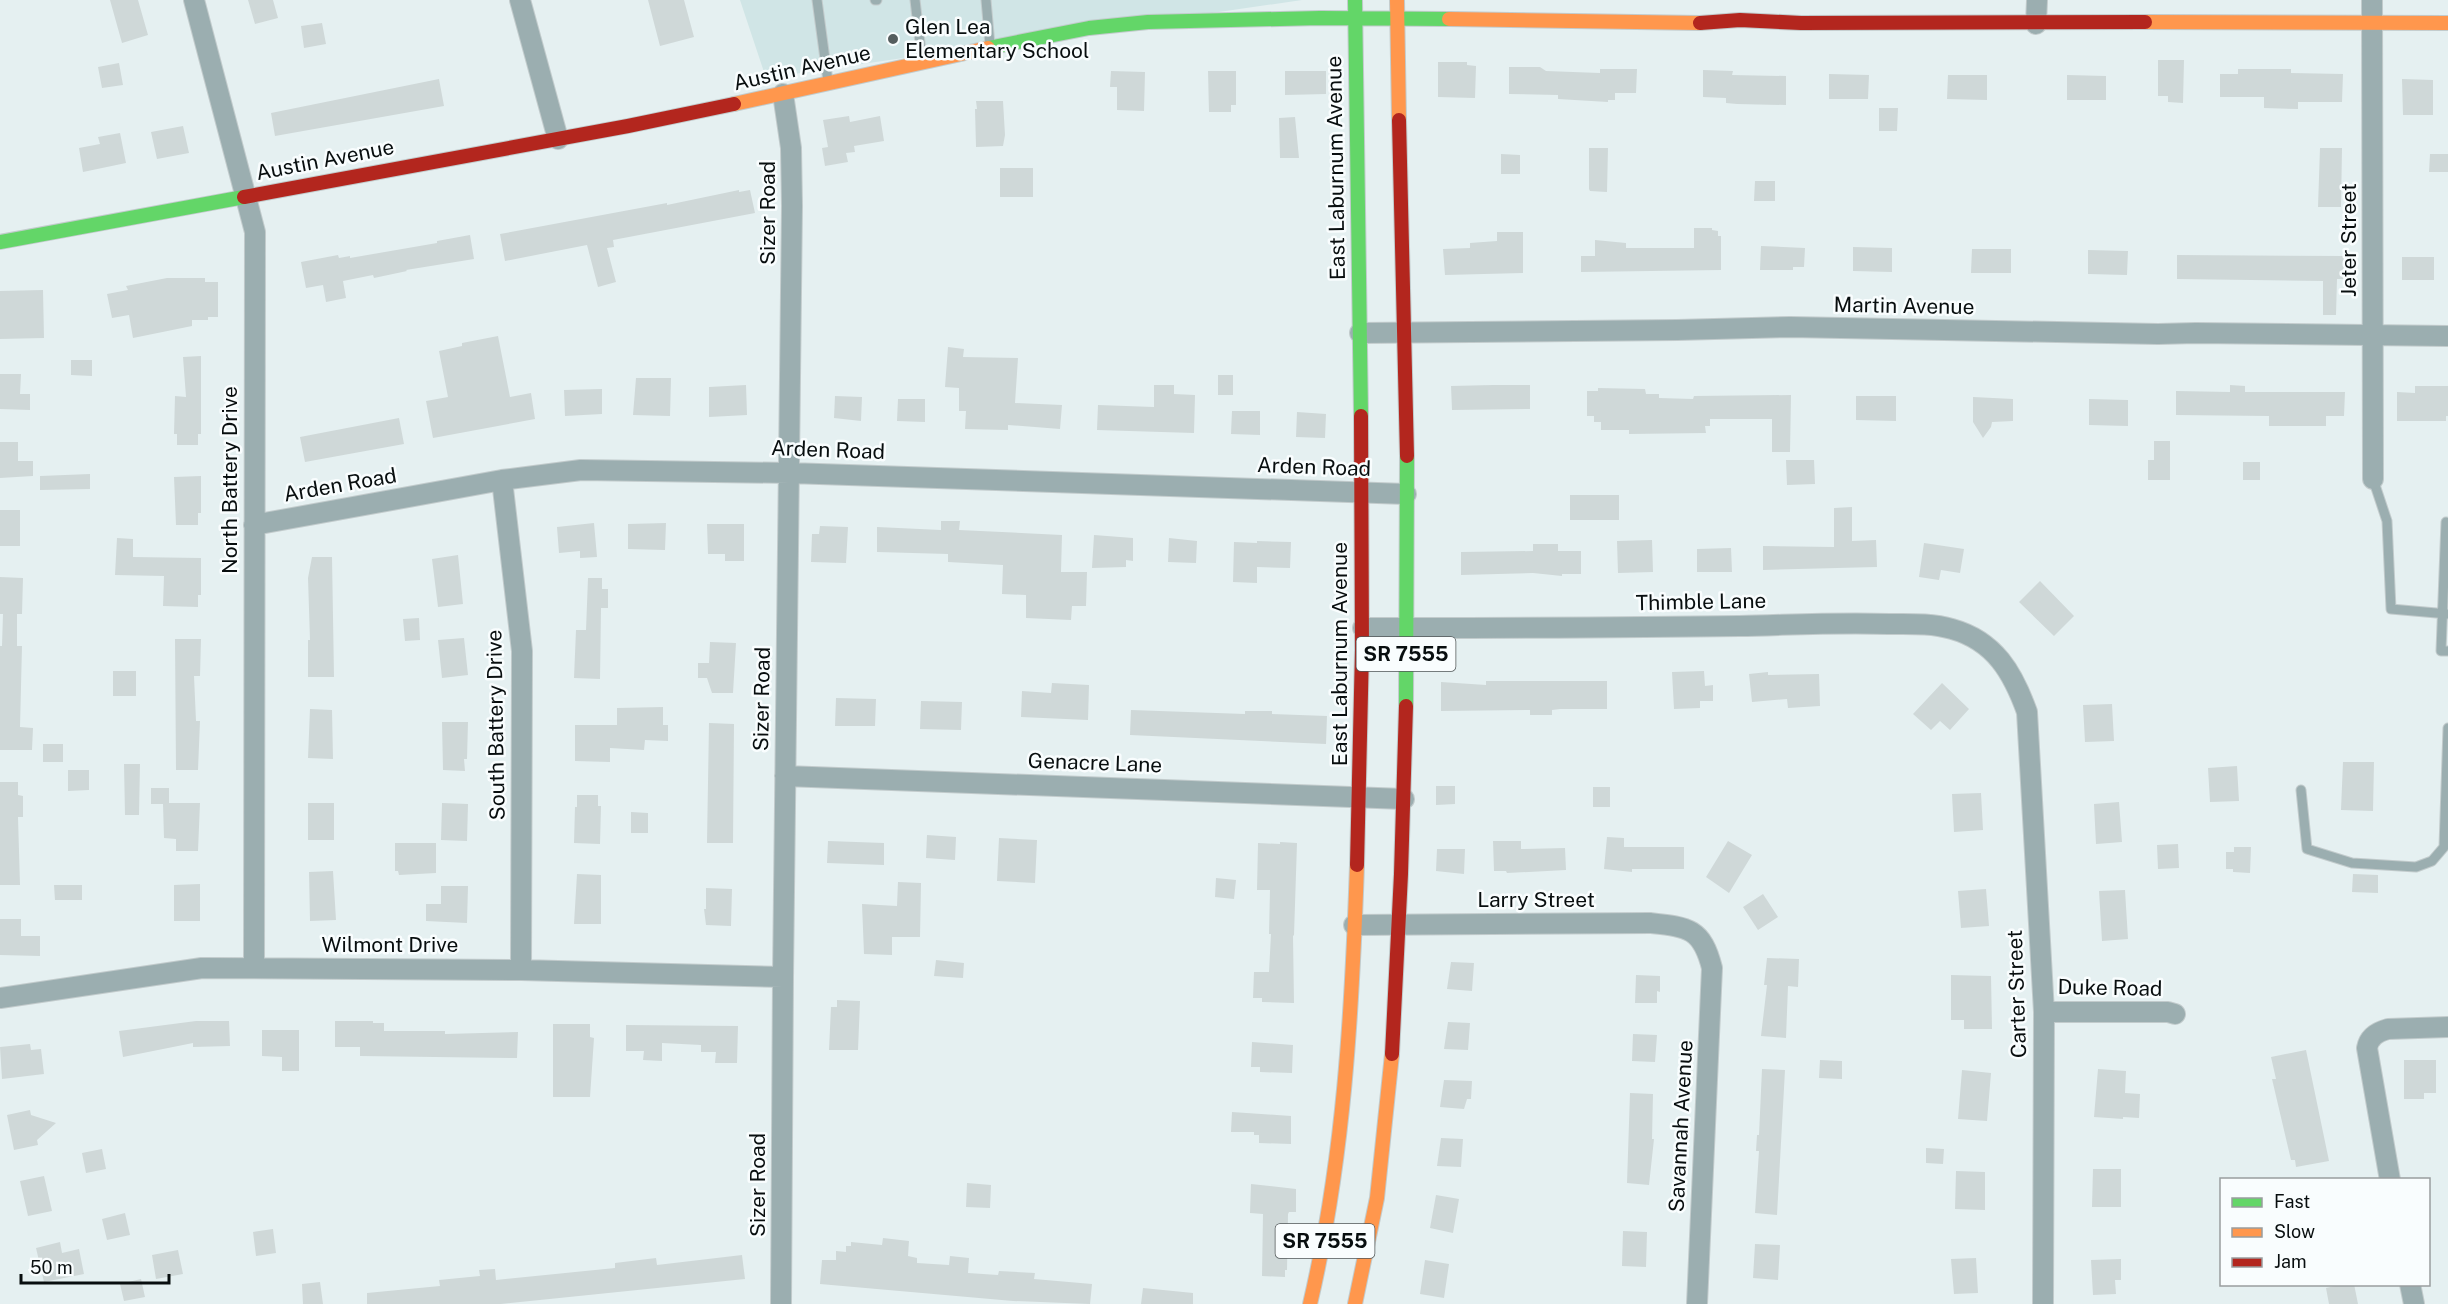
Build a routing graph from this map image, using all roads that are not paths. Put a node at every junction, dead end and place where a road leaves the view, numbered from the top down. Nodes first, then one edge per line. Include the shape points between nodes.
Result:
1 (194, 0) edge
2 (520, 0) edge
3 (817, 0) edge
4 (915, 0) edge
5 (986, 0) edge
6 (1355, 0) edge
7 (1397, 0) edge
8 (2037, 0) edge
9 (2372, 0) edge
10 (1355, 19) junction
11 (1397, 20) junction
12 (2372, 22) junction
13 (2448, 23) edge
14 (2036, 24) junction
15 (990, 48) junction
16 (922, 63) junction
17 (828, 84) junction
18 (783, 94) junction
19 (558, 139) junction
20 (244, 197) junction
21 (0, 242) edge
22 (1405, 332) junction
23 (1360, 333) junction
24 (2373, 336) junction
25 (2448, 336) edge
26 (790, 473) junction
27 (2373, 479) joint
28 (502, 480) junction
29 (1361, 492) junction
30 (1406, 494) junction
31 (2446, 522) dead end
32 (254, 525) junction
33 (2445, 614) edge
34 (1363, 628) junction
35 (1406, 628) junction
36 (2448, 651) edge
37 (2017, 683) joint
38 (2448, 728) edge
39 (785, 776) junction
40 (2301, 790) dead end
41 (1360, 797) junction
42 (1404, 799) junction
43 (1354, 925) junction
44 (1399, 925) junction
45 (1708, 950) joint
46 (254, 969) junction
47 (521, 970) junction
48 (783, 976) junction
49 (0, 998) edge
50 (2044, 1012) junction
51 (2175, 1014) dead end
52 (2448, 1027) edge
53 (2390, 1178) edge
54 (2410, 1286) edge
55 (781, 1304) edge
56 (1310, 1304) edge
57 (1355, 1304) edge
58 (1697, 1304) edge
59 (2043, 1304) edge
60 (2414, 1304) edge

1 - 20 street, North Battery Drive
2 - 19 street
3 - 17 lane
4 - 16 lane
5 - 15 lane
6 - 10 main road, East Laburnum Avenue / SR 7555
7 - 11 main road, SR 7555
8 - 14 street
9 - 12 street, Jeter Street
10 - 11 main road, Austin Avenue
10 - 15 main road, Austin Avenue via 1148,22 1089,28
10 - 23 main road, East Laburnum Avenue / SR 7555
11 - 14 main road, Austin Avenue
11 - 22 main road, SR 7555
12 - 13 main road, Austin Avenue
12 - 14 main road, Austin Avenue
12 - 24 street, Jeter Street
15 - 16 main road, Austin Avenue
16 - 17 main road, Austin Avenue
17 - 18 main road, Austin Avenue
18 - 19 main road, Austin Avenue
18 - 26 street, Sizer Road via 791,148
19 - 20 main road, Austin Avenue
20 - 21 main road, Austin Avenue
20 - 32 street, North Battery Drive via 255,232
22 - 23 street, Martin Avenue
22 - 24 street, Martin Avenue via 1790,327
22 - 30 main road, SR 7555
23 - 29 main road, East Laburnum Avenue / SR 7555
24 - 25 street, Martin Avenue
24 - 27 street, Jeter Street
26 - 28 street, Arden Road via 581,470
26 - 29 street, Arden Road
26 - 39 street, Sizer Road
27 - 33 lane via 2387,521 2391,609
28 - 32 street, Arden Road
28 - 47 street, South Battery Drive via 522,651
29 - 30 street, Arden Road
29 - 34 main road, East Laburnum Avenue / SR 7555
30 - 35 main road, SR 7555
31 - 33 lane
32 - 46 street, North Battery Drive
33 - 36 lane via 2441,651
34 - 35 street, Thimble Lane
34 - 41 main road, East Laburnum Avenue / SR 7555
35 - 37 street, Thimble Lane via 1923,624 1952,628 1972,636 1996,655
35 - 42 main road, SR 7555
37 - 50 street, Carter Street via 2027,712
38 - 40 lane via 2444,847 2432,861 2416,867 2352,863 2307,849
39 - 41 street, Genacre Lane
39 - 48 street, Sizer Road
41 - 42 street, Genacre Lane
41 - 43 main road, East Laburnum Avenue / SR 7555
42 - 44 main road, SR 7555
43 - 44 street, Larry Street
43 - 56 main road, East Laburnum Avenue / SR 7555 via 1340,1144 1329,1219
44 - 45 street, Larry Street via 1650,923 1692,932
44 - 57 main road, SR 7555 via 1383,1154
45 - 58 street, Savannah Avenue via 1712,968
46 - 47 street, Wilmont Drive
46 - 49 street, Wilmont Drive via 202,968
47 - 48 street, Wilmont Drive
48 - 55 street, Sizer Road
50 - 51 street, Duke Road
50 - 59 street, Carter Street
52 - 53 street via 2388,1029 2372,1038 2367,1048
54 - 60 street

